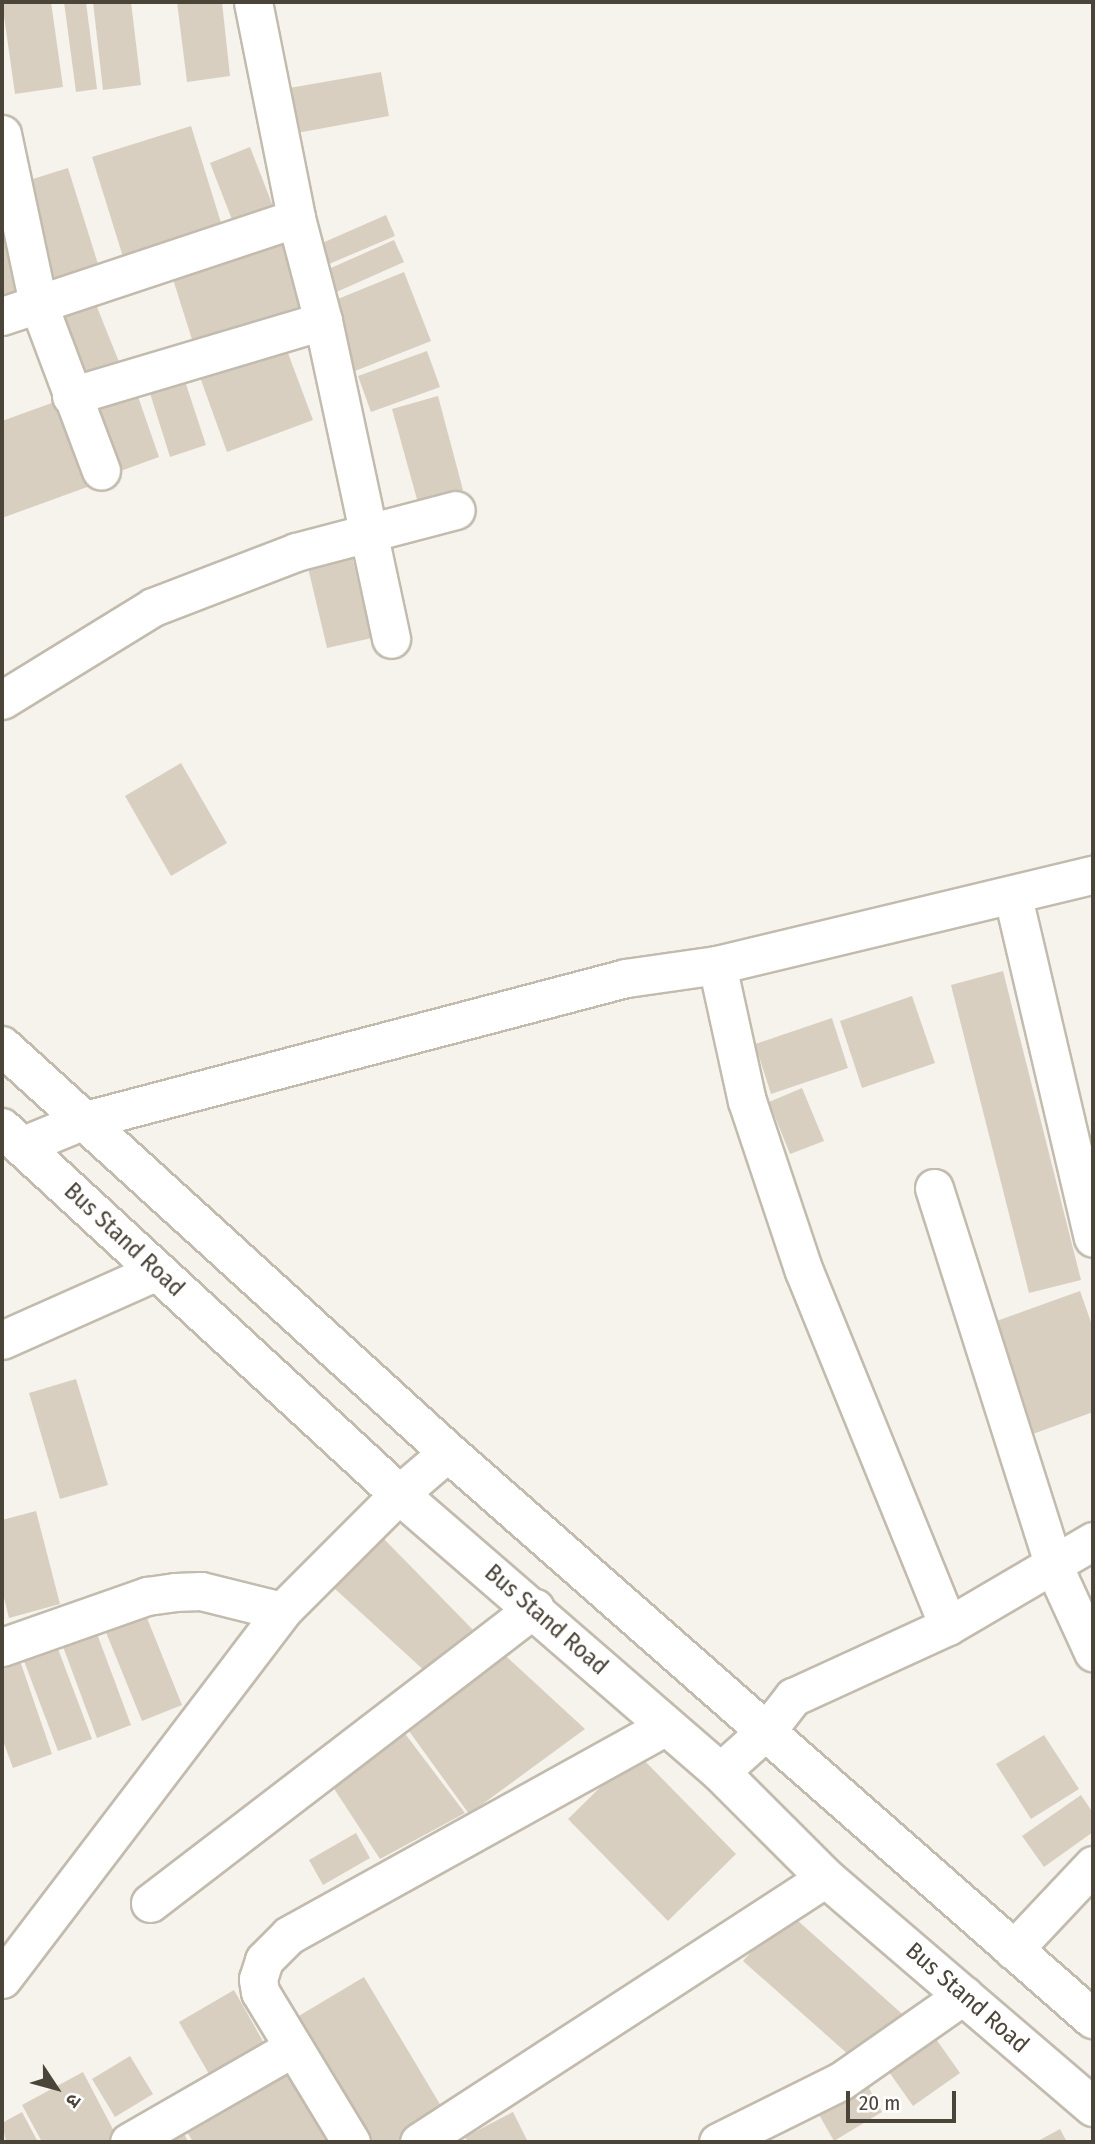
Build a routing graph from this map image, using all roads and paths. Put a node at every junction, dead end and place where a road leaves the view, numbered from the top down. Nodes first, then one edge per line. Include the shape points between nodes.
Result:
1 (253, 2) edge
2 (2, 134) edge
3 (296, 218) junction
4 (38, 303) junction
5 (2, 316) edge
6 (323, 321) junction
7 (71, 396) junction
8 (101, 471) dead end
9 (456, 510) dead end
10 (368, 534) junction
11 (391, 639) dead end
12 (2, 700) edge
13 (1093, 875) edge
14 (1013, 897) junction
15 (717, 965) junction
16 (2, 1046) edge
17 (82, 1121) junction
18 (8, 1142) edge
19 (934, 1188) dead end
20 (1093, 1238) edge
21 (157, 1271) junction
22 (2, 1340) edge
23 (448, 1452) junction
24 (399, 1494) junction
25 (1093, 1541) edge
26 (1054, 1567) junction
27 (535, 1608) junction
28 (282, 1611) junction
29 (948, 1626) junction
30 (2, 1647) edge
31 (1093, 1652) edge
32 (666, 1726) junction
33 (768, 1729) junction
34 (720, 1772) junction
35 (1093, 1865) edge
36 (826, 1878) junction
37 (150, 1903) dead end
38 (1013, 1950) junction
39 (2, 1979) edge
40 (964, 1995) junction
41 (1093, 2019) edge
42 (291, 2049) junction
43 (1093, 2107) edge
44 (129, 2142) edge
45 (351, 2142) edge
46 (419, 2142) edge
47 (718, 2142) edge

1 - 3 street
2 - 4 street
3 - 4 street
3 - 6 street
4 - 5 street
4 - 7 street
6 - 7 street
6 - 10 street
7 - 8 street
9 - 10 street
10 - 11 street
10 - 12 street via 296,552 153,607
13 - 14 street
14 - 15 street
14 - 20 street
15 - 17 street via 626,978
15 - 29 street via 747,1101 804,1271
16 - 17 street
17 - 18 street
17 - 23 street
18 - 21 street, Bus Stand Road
19 - 26 street
21 - 22 street
21 - 24 street, Bus Stand Road
23 - 24 street
23 - 33 street
24 - 27 street, Bus Stand Road
24 - 28 street
25 - 26 street
26 - 29 street
26 - 31 street
27 - 32 street, Bus Stand Road
27 - 37 street
28 - 30 street via 201,1591 175,1591 147,1596
28 - 39 street
29 - 33 street via 793,1697
32 - 34 street, Bus Stand Road
32 - 42 street via 289,1935 264,1960 258,1979 260,1992
33 - 34 street
33 - 38 street
34 - 36 street, Bus Stand Road
35 - 38 street
36 - 40 street, Bus Stand Road
36 - 46 street
38 - 41 street
40 - 43 street, Bus Stand Road
40 - 47 street via 841,2081
42 - 44 street
42 - 45 street

